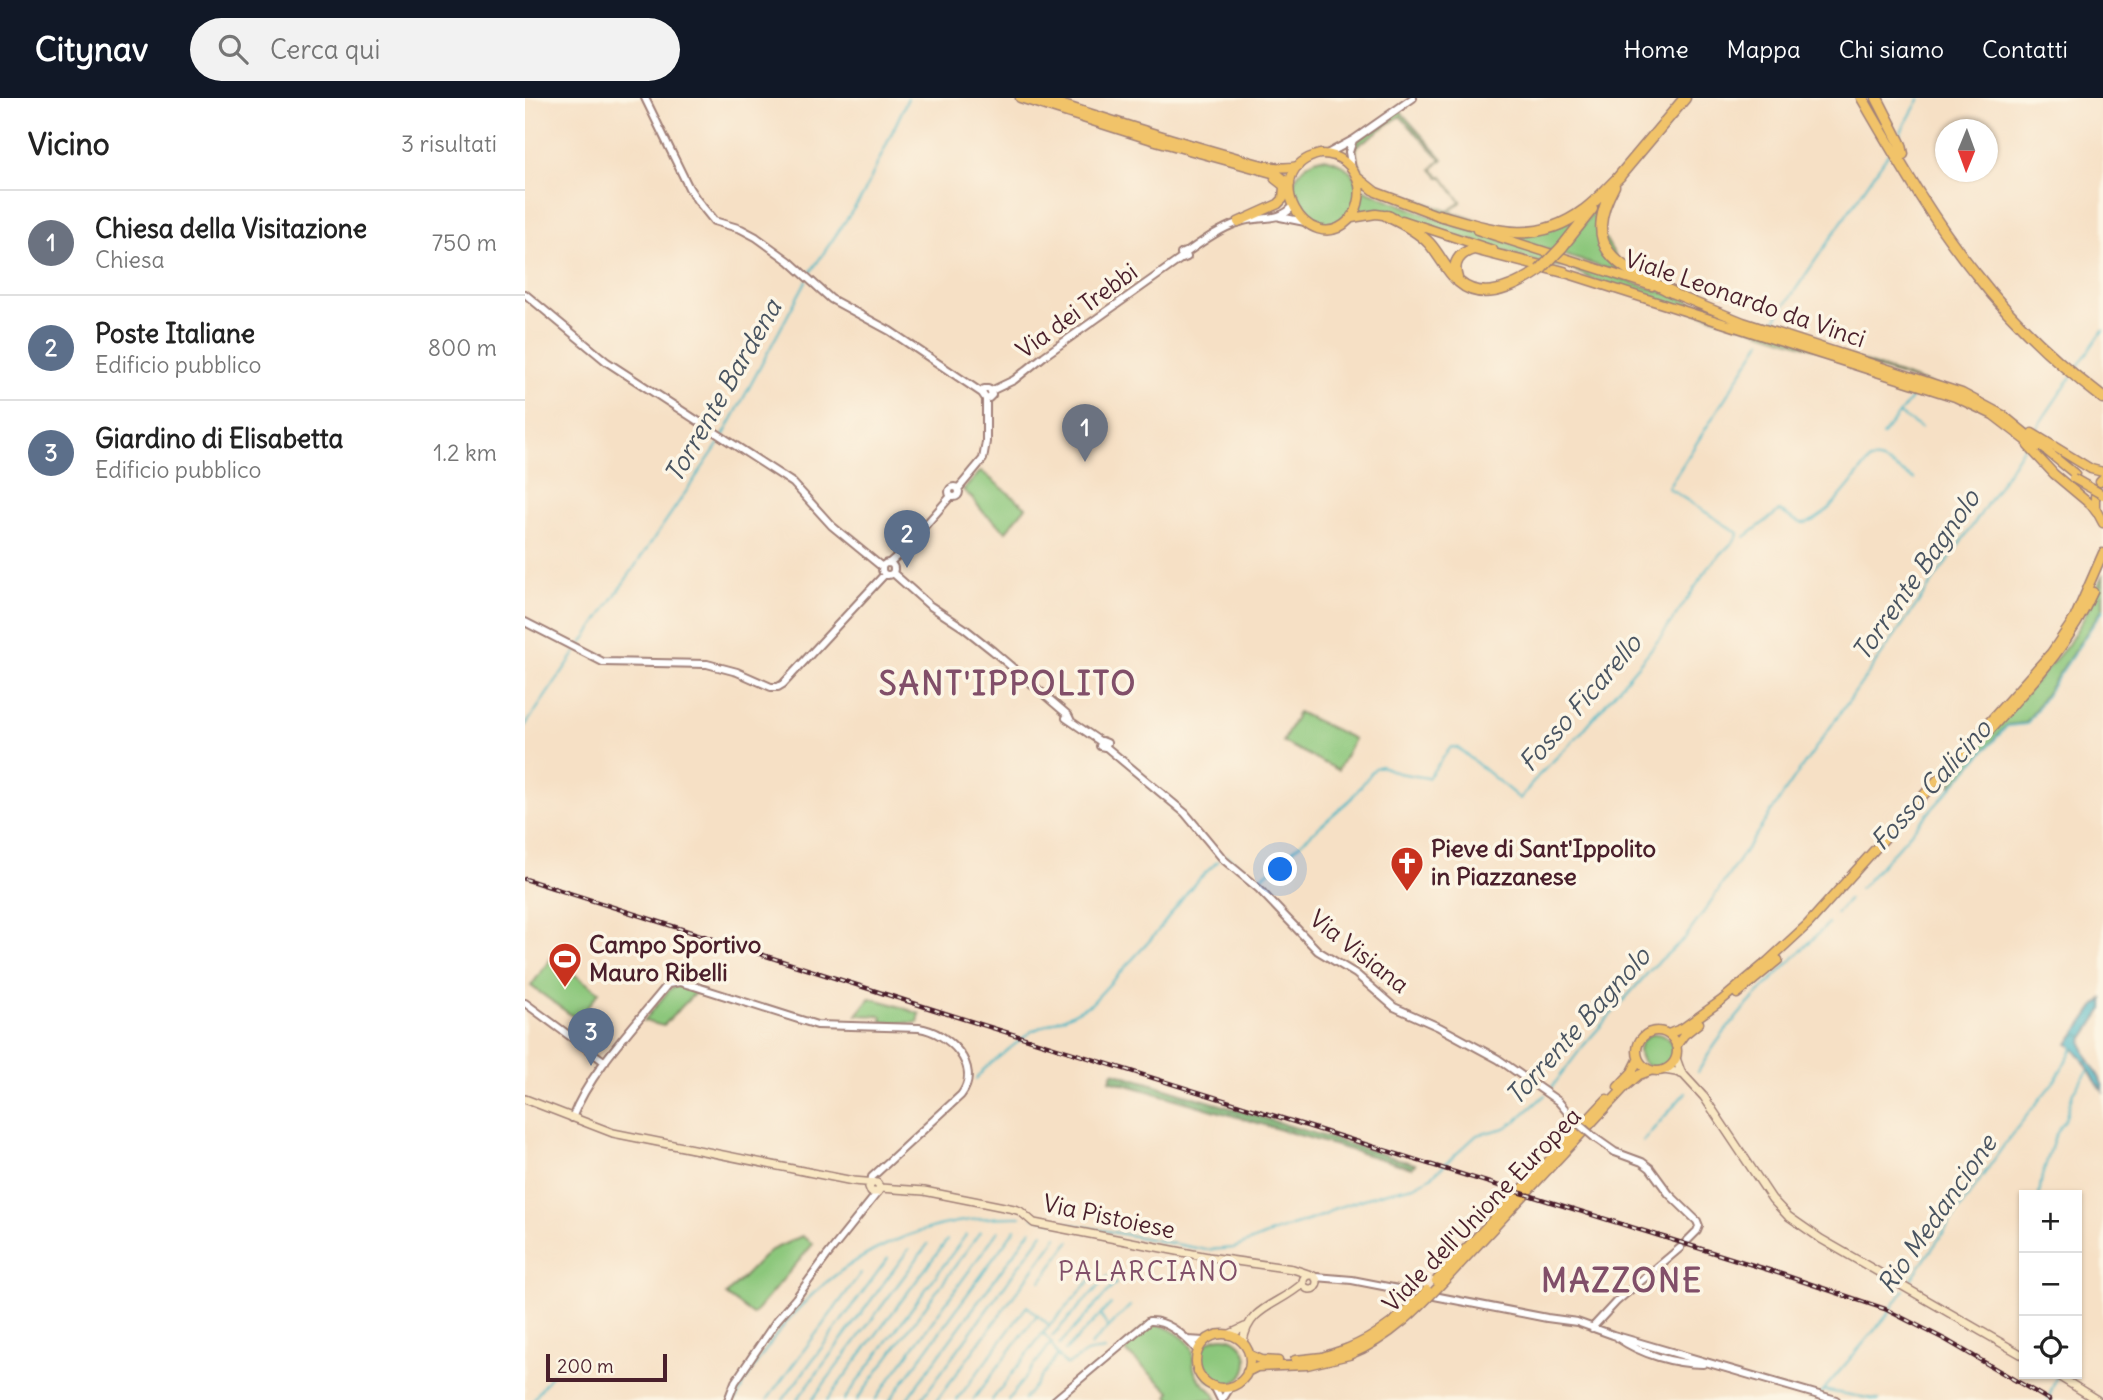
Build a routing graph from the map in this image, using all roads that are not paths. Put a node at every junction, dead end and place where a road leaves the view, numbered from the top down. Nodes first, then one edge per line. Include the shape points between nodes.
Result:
1 (645, 98) edge
2 (1020, 98) edge
3 (1041, 98) edge
4 (1413, 98) edge
5 (1685, 98) edge
6 (1860, 98) edge
7 (1868, 98) edge
8 (1877, 98) edge
9 (1353, 140) junction
10 (1327, 154) junction
11 (1903, 154) junction
12 (1210, 156) junction
13 (1298, 166) junction
14 (1354, 173) junction
15 (1620, 176) junction
16 (1290, 184) junction
17 (1293, 206) junction
18 (1439, 215) junction
19 (1278, 216) junction
20 (1387, 216) junction
21 (1352, 218) junction
22 (1238, 222) junction
23 (1305, 222) junction
24 (1564, 272) junction
25 (1459, 282) junction
26 (1672, 292) junction
27 (525, 294) edge
28 (2062, 361) junction
29 (2090, 385) junction
30 (2103, 391) edge
31 (984, 396) junction
32 (2103, 398) edge
33 (2037, 446) junction
34 (2103, 472) edge
35 (2101, 488) edge
36 (2097, 513) junction
37 (2103, 523) edge
38 (2103, 553) edge
39 (882, 567) junction
40 (892, 567) junction
41 (2103, 567) edge
42 (884, 575) junction
43 (525, 622) edge
44 (527, 1004) edge
45 (1668, 1034) junction
46 (1676, 1046) junction
47 (1676, 1058) junction
48 (1638, 1060) junction
49 (605, 1062) junction
50 (1650, 1070) junction
51 (1664, 1070) junction
52 (1684, 1076) junction
53 (525, 1099) edge
54 (572, 1118) junction
55 (874, 1188) junction
56 (1457, 1262) junction
57 (1293, 1269) junction
58 (1315, 1278) junction
59 (1305, 1284) junction
60 (1246, 1326) junction
61 (1592, 1328) junction
62 (1230, 1335) junction
63 (1613, 1335) junction
64 (1188, 1340) junction
65 (1204, 1341) junction
66 (1243, 1342) junction
67 (1637, 1342) junction
68 (1629, 1346) junction
69 (1198, 1351) junction
70 (1347, 1352) junction
71 (2019, 1353) edge
72 (1249, 1355) junction
73 (1686, 1359) junction
74 (1247, 1372) junction
75 (2065, 1379) edge
76 (1215, 1386) junction
77 (1231, 1387) junction
78 (728, 1400) edge
79 (1055, 1400) edge
80 (1221, 1400) edge
81 (1836, 1400) edge
82 (2097, 1400) edge

1 - 31 street via 689,188 710,217 751,233 831,299 890,331
2 - 12 main road
3 - 13 main road via 1234,157 1281,169
4 - 9 street
5 - 15 highway
6 - 28 highway via 1970,267 2011,315
7 - 11 highway
8 - 11 highway
9 - 10 street
9 - 14 street via 1349,152
10 - 13 main road
10 - 14 main road, Viale Leonardo da Vinci via 1341,159
11 - 28 highway via 1984,275
12 - 16 main road via 1279,175
12 - 22 main road via 1284,186 1280,202
13 - 16 main road
14 - 18 main road, Viale Leonardo da Vinci via 1376,192
14 - 21 main road via 1360,198
15 - 18 highway via 1585,209 1542,231 1505,232
15 - 25 highway, bridge via 1540,270 1496,290 1481,291
15 - 26 highway via 1601,218 1606,247 1626,269
16 - 17 main road
17 - 19 street
17 - 23 main road
18 - 26 main road, Viale Leonardo da Vinci
19 - 22 street, Via dei Trebbi
19 - 23 street
20 - 21 main road, Viale Leonardo da Vinci
20 - 24 main road, Viale Leonardo da Vinci
20 - 25 highway via 1427,241
21 - 23 main road, Viale Leonardo da Vinci via 1329,229
22 - 31 street, Via dei Trebbi via 1204,241 1014,380 991,391 986,388
24 - 25 highway via 1474,249 1455,264
24 - 33 main road, Viale Leonardo da Vinci via 1955,397 1987,412
26 - 33 main road, Viale Leonardo da Vinci via 1742,321 1975,399 2014,423
27 - 39 street via 607,362 793,483 832,526
28 - 29 highway
29 - 30 highway
29 - 32 highway
31 - 40 street via 983,459 958,487 958,495 949,496
33 - 34 main road
33 - 35 main road, bridge via 2074,476
33 - 36 main road via 2054,474
35 - 36 main road
36 - 37 main road
38 - 45 main road, Viale dell'Unione Europea via 2074,619 2056,647 1830,901 1742,983 1683,1028
39 - 40 street via 885,563
39 - 42 street
40 - 42 street via 890,575
40 - 61 street, Via Visiana, bridge via 929,605 993,651 1185,813 1224,860 1259,889 1318,951 1356,974 1394,1007 1498,1059 1559,1103 1595,1139 1650,1168 1699,1226
41 - 46 main road via 2078,623 2044,670 1821,919
42 - 43 street via 778,687 707,664 608,662
44 - 49 street
45 - 46 main road
45 - 48 main road, Viale dell'Unione Europea via 1653,1031 1643,1036 1637,1046
46 - 47 main road
47 - 51 main road
47 - 52 main road
48 - 50 main road
48 - 56 main road, Viale dell'Unione Europea via 1629,1076
49 - 54 street via 579,1099
49 - 55 street via 668,984 680,982 817,1025 928,1029 965,1061 967,1085 871,1178
50 - 51 main road
50 - 56 main road, Viale dell'Unione Europea via 1630,1082
51 - 52 main road
52 - 71 main road via 1704,1097 1772,1199 1797,1223
53 - 54 main road, Via Pistoiese
54 - 55 main road, Via Pistoiese via 613,1133
55 - 57 main road, Via Pistoiese via 924,1191 1020,1211 1034,1223
55 - 78 street via 863,1209 776,1320
56 - 70 main road, Viale dell'Unione Europea, bridge via 1396,1321
57 - 58 main road, Via Pistoiese
57 - 59 main road
58 - 59 main road via 1305,1277
58 - 59 main road via 1314,1288
58 - 61 street, Via Pistoiese via 1352,1280
59 - 60 main road via 1256,1314
60 - 62 main road
60 - 66 main road
61 - 63 street, Via Pistoiese
62 - 65 main road via 1218,1334
62 - 66 main road
63 - 67 street, Via Pistoiese
63 - 68 street, Via Pistoiese
64 - 65 street
64 - 69 street
64 - 79 street via 1162,1322 1149,1321
65 - 69 main road
66 - 72 main road
67 - 68 street
67 - 73 street, Via Pistoiese
68 - 73 street, Via Pistoiese via 1679,1362
69 - 76 main road via 1200,1374
70 - 72 main road, Viale dell'Unione Europea via 1294,1360
70 - 74 main road, Viale dell'Unione Europea via 1307,1365 1257,1367
72 - 74 main road
73 - 81 street, Via Pistoiese
74 - 77 main road
75 - 82 main road
76 - 77 main road
76 - 80 street
77 - 80 street

